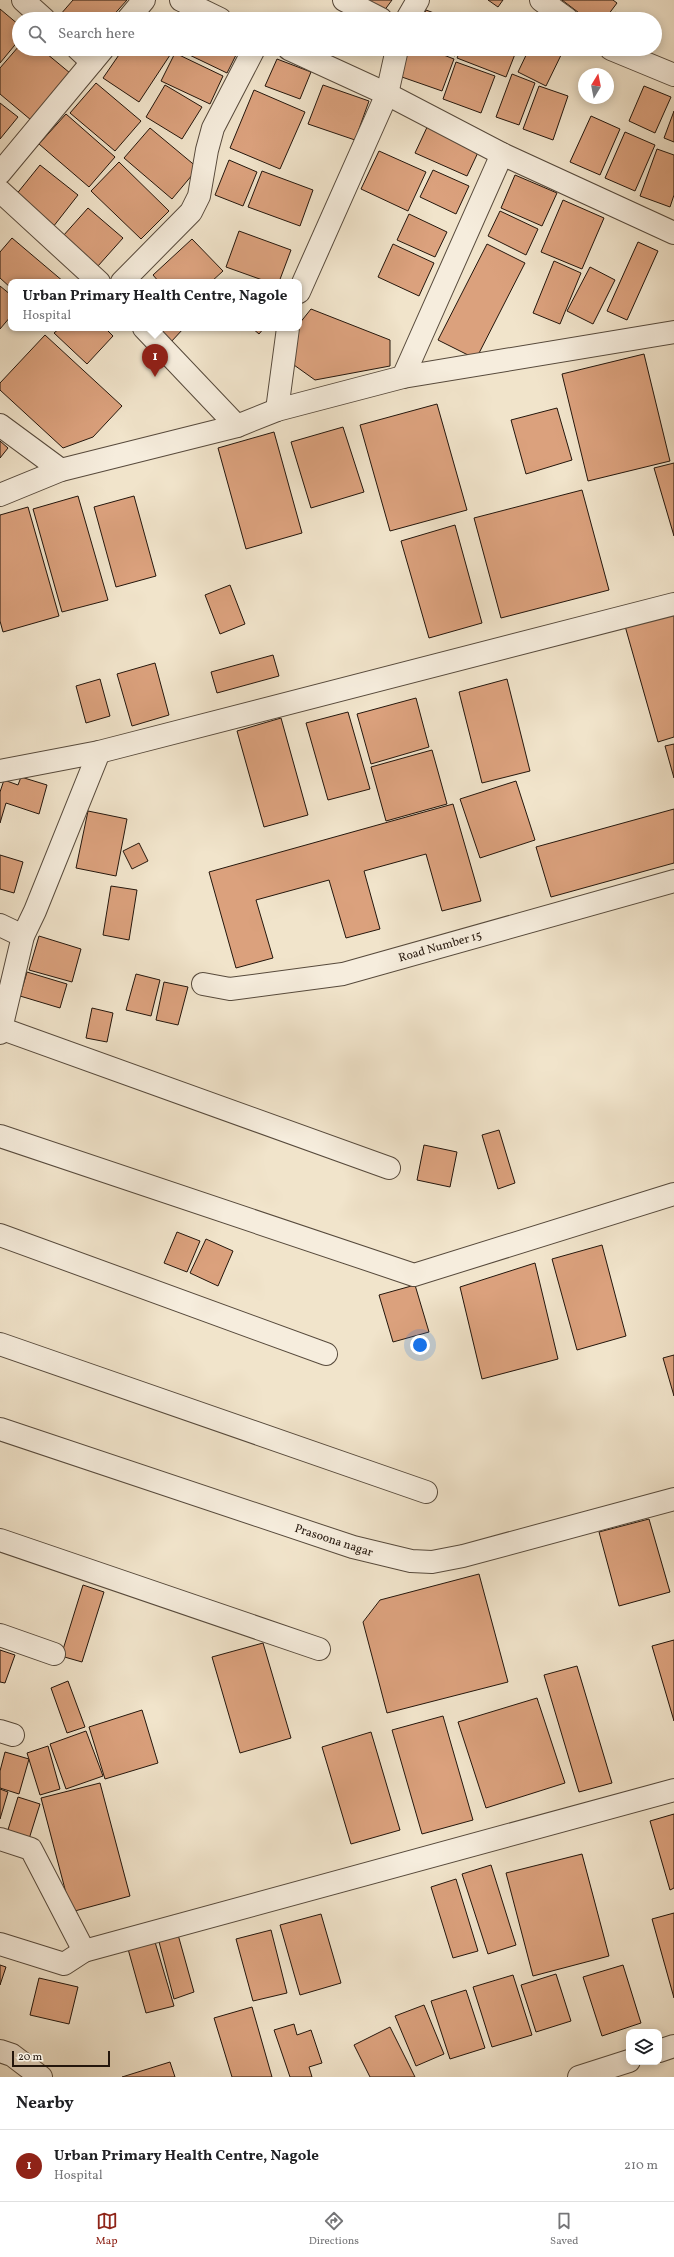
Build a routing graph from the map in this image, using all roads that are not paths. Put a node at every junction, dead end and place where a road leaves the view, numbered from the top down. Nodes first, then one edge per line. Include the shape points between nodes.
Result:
1 (23, 0) edge
2 (144, 0) edge
3 (181, 0) edge
4 (344, 0) edge
5 (418, 0) edge
6 (541, 0) edge
7 (36, 12) edge
8 (134, 12) edge
9 (206, 12) edge
10 (368, 12) edge
11 (411, 12) edge
12 (557, 12) edge
13 (89, 56) edge
14 (250, 56) edge
15 (304, 56) edge
16 (395, 56) edge
17 (628, 56) edge
18 (674, 75) edge
19 (387, 94) junction
20 (502, 154) junction
21 (0, 173) edge
22 (0, 191) edge
23 (674, 233) edge
24 (96, 279) edge
25 (125, 279) edge
26 (302, 285) edge
27 (147, 331) edge
28 (288, 331) edge
29 (674, 332) edge
30 (403, 377) junction
31 (277, 410) junction
32 (0, 425) edge
33 (237, 426) junction
34 (61, 470) junction
35 (0, 495) edge
36 (674, 604) edge
37 (99, 752) junction
38 (0, 771) edge
39 (674, 881) edge
40 (0, 925) edge
41 (23, 936) junction
42 (203, 984) dead end
43 (1, 1030) edge
44 (0, 1136) edge
45 (389, 1168) dead end
46 (674, 1194) edge
47 (0, 1235) edge
48 (0, 1344) edge
49 (326, 1354) dead end
50 (0, 1429) edge
51 (426, 1492) dead end
52 (674, 1500) edge
53 (0, 1540) edge
54 (0, 1635) edge
55 (319, 1649) dead end
56 (54, 1654) dead end
57 (674, 1790) edge
58 (0, 1839) edge
59 (0, 1944) edge
60 (84, 1951) junction
61 (674, 2046) edge
62 (662, 2050) edge
63 (0, 2051) edge
64 (626, 2062) edge
65 (41, 2077) edge
66 (580, 2077) edge

1 - 7 street
2 - 8 street
3 - 9 street
4 - 10 street
5 - 11 street
6 - 12 street
13 - 21 street
14 - 25 street via 213,128 199,196 191,212
15 - 19 street
16 - 19 street
17 - 18 street
19 - 20 street
19 - 26 street
20 - 23 street
20 - 30 street
22 - 24 street
27 - 33 street
28 - 31 street
29 - 30 street
30 - 31 street
31 - 33 street
32 - 34 street
33 - 34 street
34 - 35 street
36 - 37 street
37 - 38 street
37 - 41 street
39 - 42 street, Road Number 15 via 343,974 230,989
40 - 41 street
41 - 43 street
43 - 45 street
44 - 46 street via 414,1275
47 - 49 street
48 - 51 street
50 - 52 street, Prasoona nagar via 345,1544 411,1561 432,1562 463,1556
53 - 55 street
54 - 56 street
57 - 60 street
58 - 60 street via 32,1849
59 - 60 street via 64,1964
61 - 62 street
63 - 65 street via 12,2055
64 - 66 street

